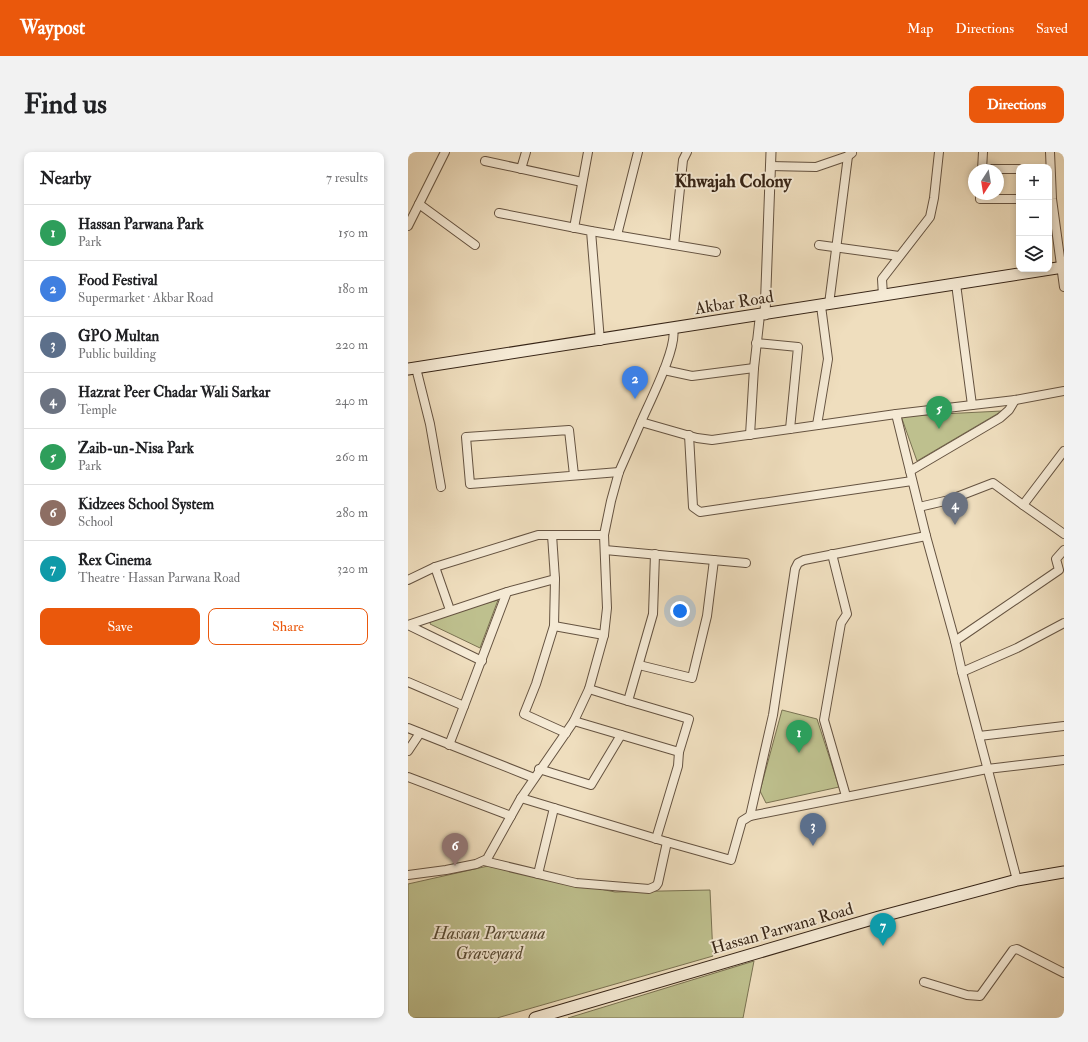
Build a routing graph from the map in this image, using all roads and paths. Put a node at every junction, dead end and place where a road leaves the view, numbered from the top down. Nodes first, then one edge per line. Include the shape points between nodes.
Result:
1 (445, 152) edge
2 (526, 152) edge
3 (588, 152) edge
4 (638, 152) edge
5 (687, 152) edge
6 (770, 152) edge
7 (939, 152) edge
8 (983, 152) edge
9 (1050, 152) edge
10 (850, 154) edge
11 (485, 161) dead end
12 (982, 164) edge
13 (1050, 164) edge
14 (770, 166) junction
15 (521, 169) junction
16 (1004, 169) edge
17 (1016, 169) edge
18 (582, 182) junction
19 (1004, 199) edge
20 (1016, 199) edge
21 (1051, 200) edge
22 (419, 204) junction
23 (411, 213) edge
24 (499, 213) dead end
25 (408, 226) edge
26 (574, 228) junction
27 (591, 231) junction
28 (617, 235) junction
29 (475, 245) dead end
30 (674, 245) junction
31 (819, 245) dead end
32 (837, 247) junction
33 (716, 252) dead end
34 (899, 256) junction
35 (1062, 267) edge
36 (956, 284) junction
37 (1064, 287) edge
38 (883, 296) junction
39 (825, 305) junction
40 (762, 315) junction
41 (673, 329) junction
42 (600, 341) junction
43 (756, 343) junction
44 (754, 368) junction
45 (412, 369) edge
46 (664, 370) junction
47 (1064, 391) edge
48 (1015, 400) junction
49 (972, 405) junction
50 (896, 414) junction
51 (641, 422) junction
52 (817, 425) junction
53 (790, 429) junction
54 (689, 435) junction
55 (750, 435) junction
56 (1064, 451) edge
57 (910, 471) junction
58 (619, 472) junction
59 (574, 475) junction
60 (912, 481) junction
61 (441, 487) dead end
62 (1023, 505) junction
63 (919, 507) junction
64 (1064, 534) edge
65 (552, 535) junction
66 (604, 535) junction
67 (926, 536) junction
68 (605, 550) junction
69 (1064, 550) edge
70 (655, 554) junction
71 (832, 554) junction
72 (714, 560) junction
73 (746, 562) dead end
74 (435, 567) junction
75 (1061, 573) edge
76 (555, 579) junction
77 (408, 580) edge
78 (507, 592) junction
79 (450, 610) junction
80 (408, 625) edge
81 (554, 626) junction
82 (1063, 626) edge
83 (604, 635) junction
84 (956, 641) junction
85 (482, 660) junction
86 (639, 665) junction
87 (962, 672) junction
88 (408, 682) edge
89 (589, 689) junction
90 (628, 701) junction
91 (464, 706) junction
92 (574, 721) junction
93 (1064, 726) edge
94 (408, 728) edge
95 (420, 733) junction
96 (566, 733) junction
97 (621, 735) junction
98 (980, 736) junction
99 (449, 745) junction
100 (408, 751) edge
101 (679, 752) junction
102 (1064, 760) edge
103 (539, 769) junction
104 (987, 769) junction
105 (408, 778) edge
106 (534, 778) junction
107 (846, 796) junction
108 (521, 798) junction
109 (554, 808) junction
110 (511, 816) junction
111 (750, 816) junction
112 (656, 839) junction
113 (667, 842) junction
114 (484, 860) junction
115 (1064, 872) edge
116 (538, 874) junction
117 (408, 875) edge
118 (1017, 880) junction
119 (1064, 973) edge
120 (924, 982) dead end
121 (536, 1018) edge

1 - 22 street
2 - 15 street
3 - 18 street
4 - 28 street
5 - 30 street via 683,160
6 - 14 street
7 - 34 street via 930,217
8 - 12 street
9 - 13 street
10 - 14 street via 816,167
10 - 32 street
11 - 15 street
14 - 40 street
15 - 18 street
16 - 17 street
18 - 26 street
19 - 20 street
21 - 35 street
22 - 23 street
22 - 29 street
23 - 25 street
24 - 26 street
26 - 27 street
27 - 28 street
27 - 42 street
28 - 30 street
30 - 33 street
31 - 32 street
32 - 34 street
32 - 39 street
34 - 38 street via 882,279
35 - 36 main road, Akbar Road
35 - 37 street
36 - 38 main road, Akbar Road
36 - 49 street
38 - 39 main road, Akbar Road
39 - 40 main road, Akbar Road
39 - 52 street via 828,363
40 - 41 main road, Akbar Road
40 - 43 street
41 - 42 main road, Akbar Road
41 - 46 street via 675,336
42 - 45 main road, Akbar Road
43 - 44 street
43 - 53 street via 798,347
44 - 46 street via 692,376
44 - 55 street
45 - 61 street via 430,424
46 - 51 street
47 - 48 street
48 - 49 street
48 - 57 street via 1000,418
49 - 50 street
50 - 52 street
50 - 57 street
51 - 54 street
51 - 58 street
52 - 53 street
53 - 55 street
54 - 55 street via 712,440
54 - 60 street via 693,506 700,512
56 - 62 street
57 - 60 street
58 - 59 street
58 - 66 street
59 - 59 street via 470,484 466,436 569,430
60 - 63 street
62 - 63 street via 993,483 949,500
62 - 64 street
63 - 67 street
65 - 66 street
65 - 74 street via 538,535
65 - 76 street
66 - 68 street
67 - 71 street
67 - 84 street
68 - 70 street
68 - 83 street via 607,608
69 - 75 street via 1056,559
70 - 72 street
70 - 86 street via 653,614
71 - 107 street via 847,614 841,623 824,720
71 - 111 street via 798,563 793,574 773,716
72 - 73 street
72 - 86 street via 707,616 692,678
74 - 77 street
74 - 79 street
75 - 84 street
76 - 78 street
76 - 81 street
78 - 79 street
78 - 85 street
79 - 80 street
80 - 85 street
81 - 83 street
81 - 96 street via 524,714
82 - 87 street
83 - 89 street
84 - 87 street
85 - 91 street
86 - 90 street
87 - 98 street
88 - 91 street
89 - 90 street
89 - 92 street
90 - 101 street via 689,719
91 - 99 street
92 - 96 street
92 - 97 street
93 - 98 street
94 - 95 street
95 - 99 street
95 - 100 street
96 - 103 street
97 - 101 street
97 - 103 street via 591,785
98 - 104 street
99 - 106 street
101 - 112 street via 678,766
102 - 104 street
103 - 106 street
104 - 107 street
104 - 118 street
105 - 110 street
106 - 108 street
107 - 111 street
108 - 109 street
108 - 110 street
109 - 112 street
109 - 116 street
110 - 114 street
111 - 113 street via 742,821 731,860
112 - 113 street
113 - 116 street via 658,883 649,889 588,885
114 - 116 street
114 - 117 street via 446,870
115 - 118 main road, Hassan Parwana Road
118 - 121 main road, Hassan Parwana Road via 879,917
119 - 120 street via 1017,949 1013,950 980,996 967,995

